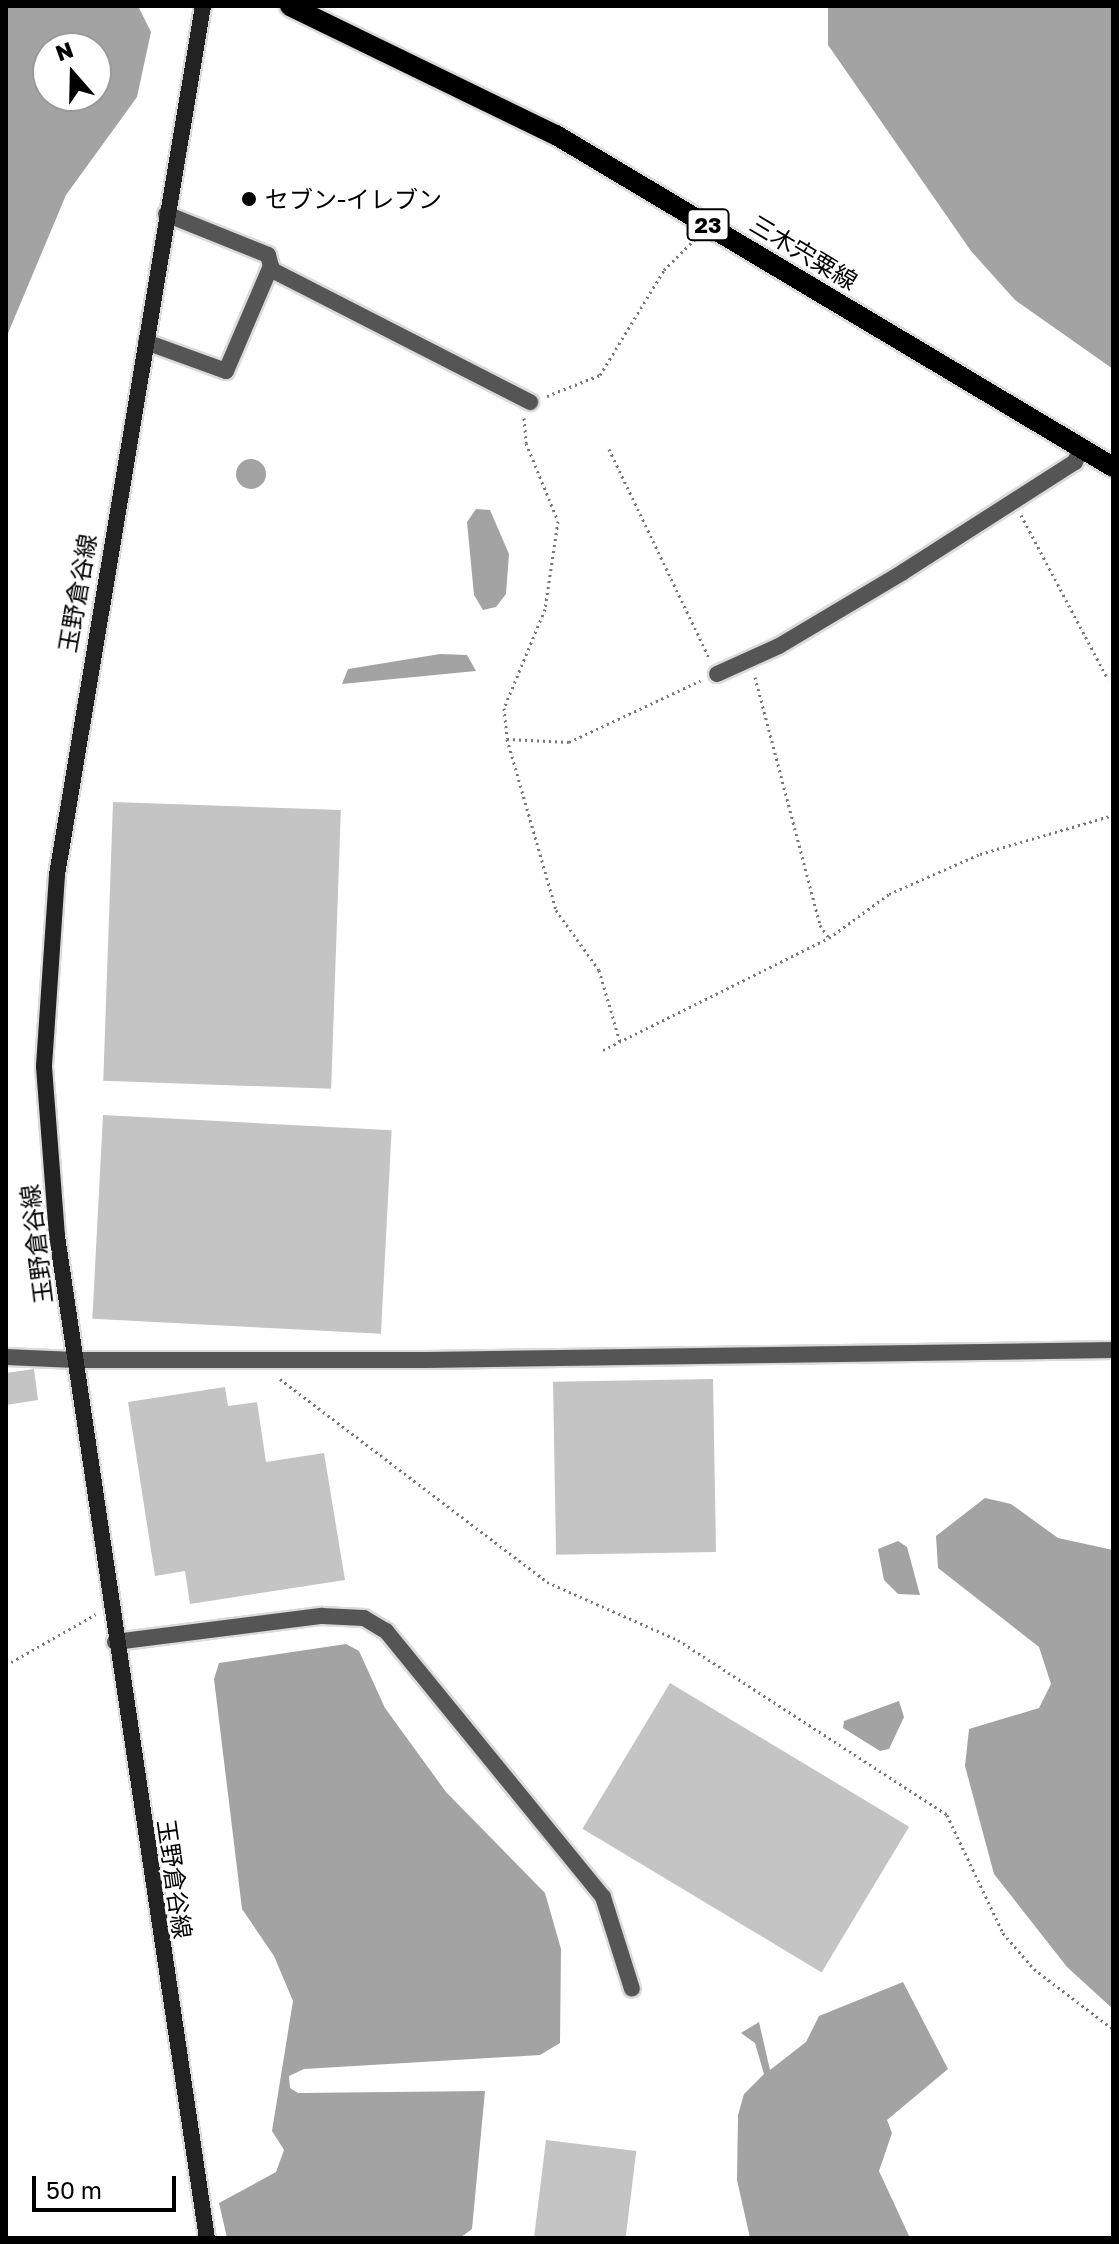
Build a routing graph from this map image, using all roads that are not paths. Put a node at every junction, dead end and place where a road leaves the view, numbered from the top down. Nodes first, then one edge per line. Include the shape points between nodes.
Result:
1 (203, 6) edge
2 (290, 6) edge
3 (166, 214) junction
4 (271, 266) junction
5 (146, 342) junction
6 (530, 402) road end
7 (1081, 448) junction
8 (1113, 467) edge
9 (717, 674) road end
10 (1113, 1350) edge
11 (6, 1357) edge
12 (75, 1360) junction
13 (115, 1642) junction
14 (632, 1989) dead end
15 (207, 2238) edge

1 - 3 main road, 玉野倉谷線
2 - 7 main road, 三木宍粟線 / 23 via 556,135
3 - 4 street via 268,255
3 - 5 main road, 玉野倉谷線
4 - 5 street via 226,371
4 - 6 street
5 - 12 main road, 玉野倉谷線 via 57,875 48,996 48,1135
7 - 8 main road, 三木宍粟線 / 23
7 - 9 street via 1075,462 1015,501 749,662
10 - 12 street
11 - 12 street
12 - 13 main road, 玉野倉谷線
13 - 14 street via 322,1616 364,1618 386,1631 603,1897
13 - 15 main road, 玉野倉谷線

